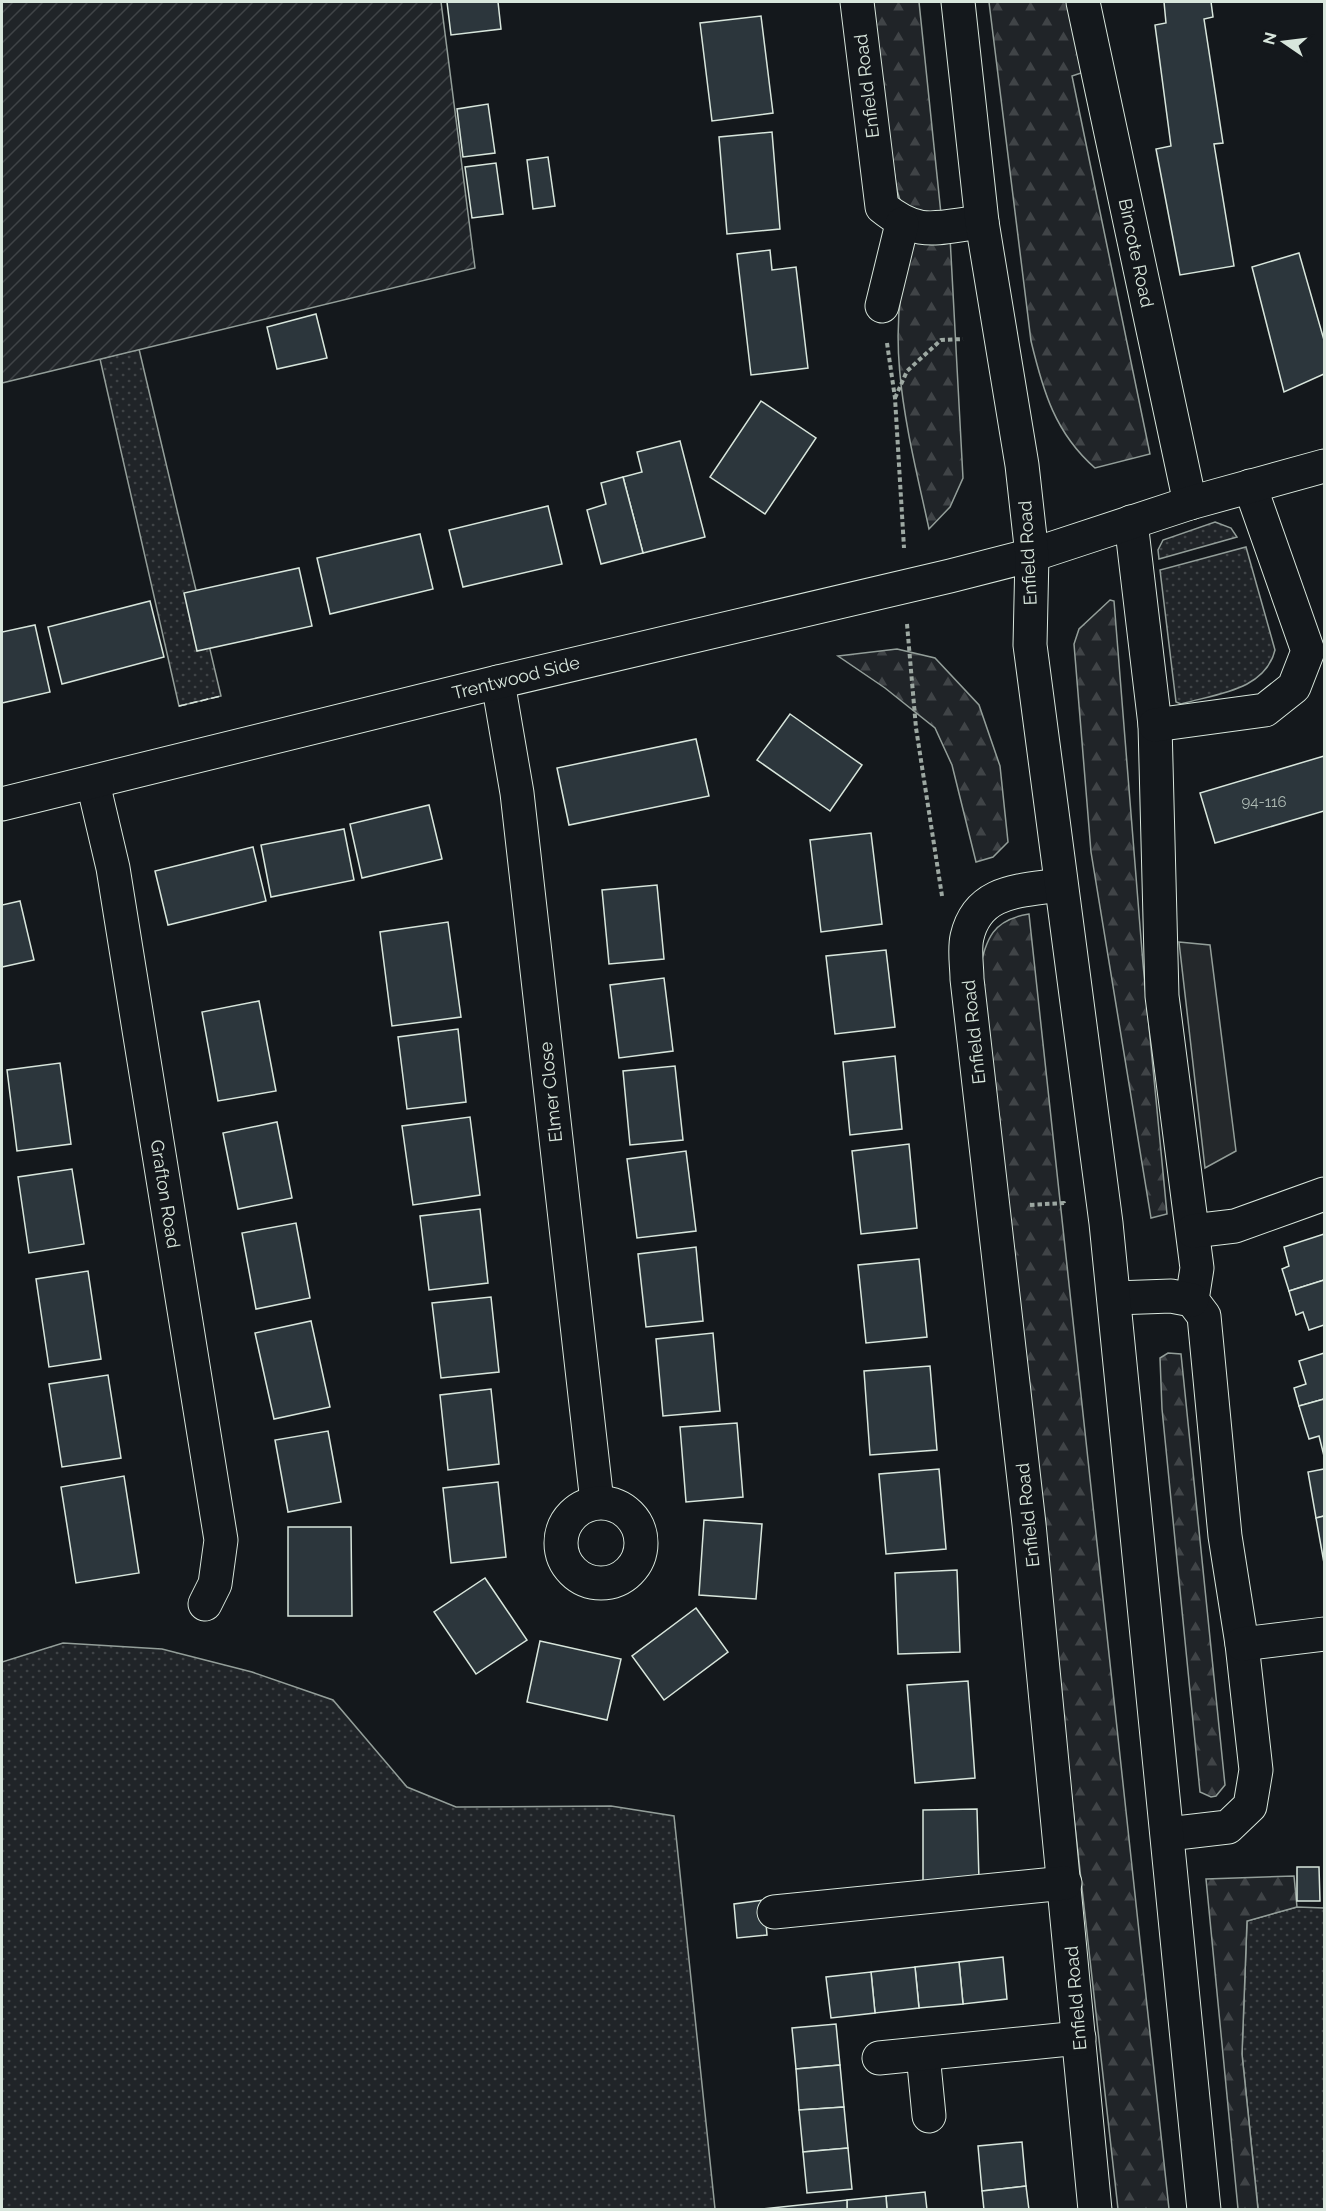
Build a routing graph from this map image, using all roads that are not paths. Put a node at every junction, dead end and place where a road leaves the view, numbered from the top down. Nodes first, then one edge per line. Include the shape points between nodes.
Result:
1 (857, 2) edge
2 (958, 2) edge
3 (1083, 2) edge
4 (982, 222) junction
5 (902, 224) junction
6 (882, 306) road end
7 (1324, 466) edge
8 (1250, 486) junction
9 (1190, 503) junction
10 (1131, 522) junction
11 (1032, 555) junction
12 (498, 682) junction
13 (1155, 725) junction
14 (93, 783) junction
15 (2, 804) edge
16 (1060, 885) junction
17 (1324, 1194) edge
18 (1193, 1231) junction
19 (1115, 1298) junction
20 (1191, 1300) junction
21 (597, 1502) dead end
22 (205, 1604) dead end
23 (1324, 1634) edge
24 (1242, 1644) junction
25 (1168, 1834) junction
26 (1065, 1883) junction
27 (774, 1912) dead end
28 (1079, 2038) junction
29 (923, 2054) junction
30 (879, 2058) dead end
31 (929, 2116) dead end
32 (1095, 2210) edge
33 (1204, 2210) edge

1 - 5 street, Enfield Road via 882,207
2 - 4 street, Enfield Road
3 - 9 street, Bincote Road
4 - 5 street via 922,229
4 - 11 street, Enfield Road via 1022,465
5 - 6 street
7 - 8 street
8 - 9 street
8 - 13 street via 1308,651 1294,687 1265,710
9 - 10 street
10 - 11 street
10 - 13 street
11 - 12 street, Trentwood Side
11 - 16 street, Enfield Road via 1030,645
12 - 14 street, Trentwood Side
12 - 21 street, Elmer Close via 517,793
13 - 18 street via 1162,996
14 - 15 street, Trentwood Side
14 - 22 street, Grafton Road via 113,868 221,1540 215,1584
16 - 19 street, Enfield Road
16 - 26 street, Enfield Road via 998,895 981,909 966,938 967,980 1028,1513
17 - 18 street via 1235,1226
18 - 20 street via 1197,1268
19 - 20 street via 1171,1296
19 - 25 street, Enfield Road
20 - 24 street via 1204,1316 1225,1536
23 - 24 street
24 - 25 street via 1256,1770 1250,1806 1228,1827
25 - 33 street, Enfield Road
26 - 27 street
26 - 28 street, Enfield Road
28 - 29 street
28 - 32 street, Enfield Road
29 - 30 street
29 - 31 street

